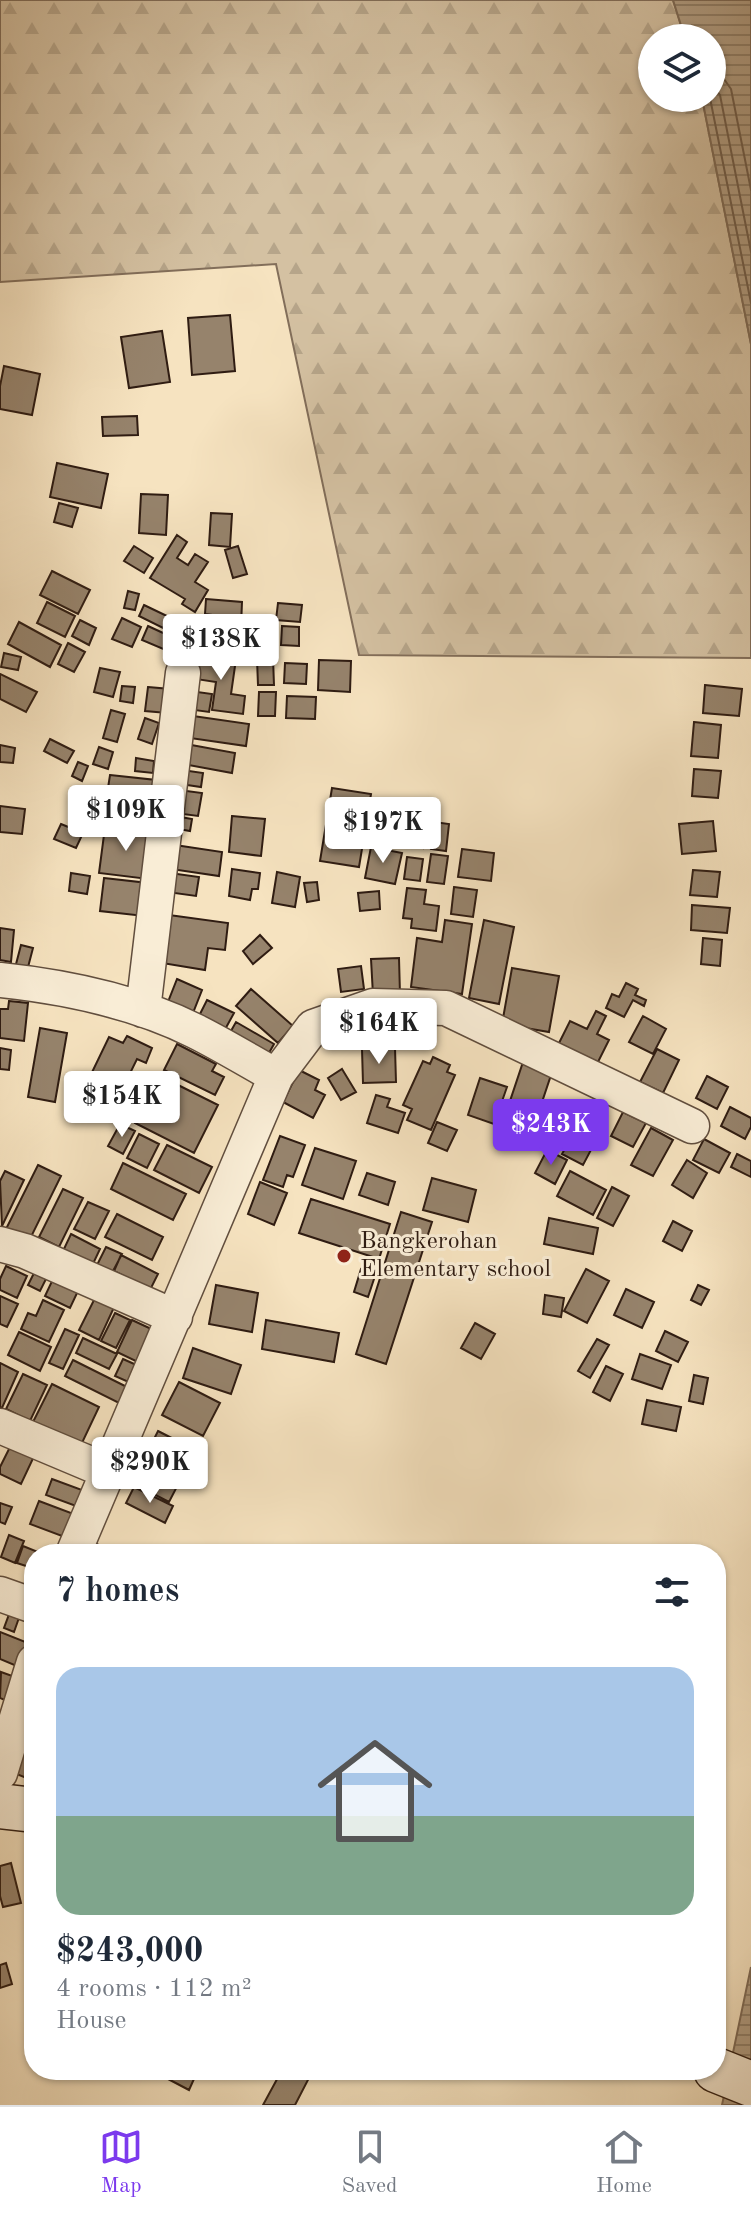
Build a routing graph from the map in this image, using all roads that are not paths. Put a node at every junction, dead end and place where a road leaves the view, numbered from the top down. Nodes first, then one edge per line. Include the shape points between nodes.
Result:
1 (183, 673) dead end
2 (0, 980) edge
3 (143, 1010) junction
4 (276, 1076) junction
5 (692, 1126) dead end
6 (0, 1244) edge
7 (175, 1317) junction
8 (0, 1426) edge
9 (107, 1471) junction
10 (77, 1544) edge
11 (0, 1594) edge
12 (24, 1602) edge
13 (24, 1695) edge
14 (0, 1773) edge
15 (0, 1806) edge
16 (24, 1809) edge
17 (726, 2074) edge
18 (751, 2084) edge

1 - 3 street
2 - 3 street via 56,986
3 - 4 street via 193,1030
4 - 5 street via 313,1027 373,1006 446,1008
4 - 7 street
6 - 7 street
7 - 9 street
8 - 9 street
9 - 10 street
11 - 12 street
13 - 14 street
15 - 16 main road
17 - 18 main road

